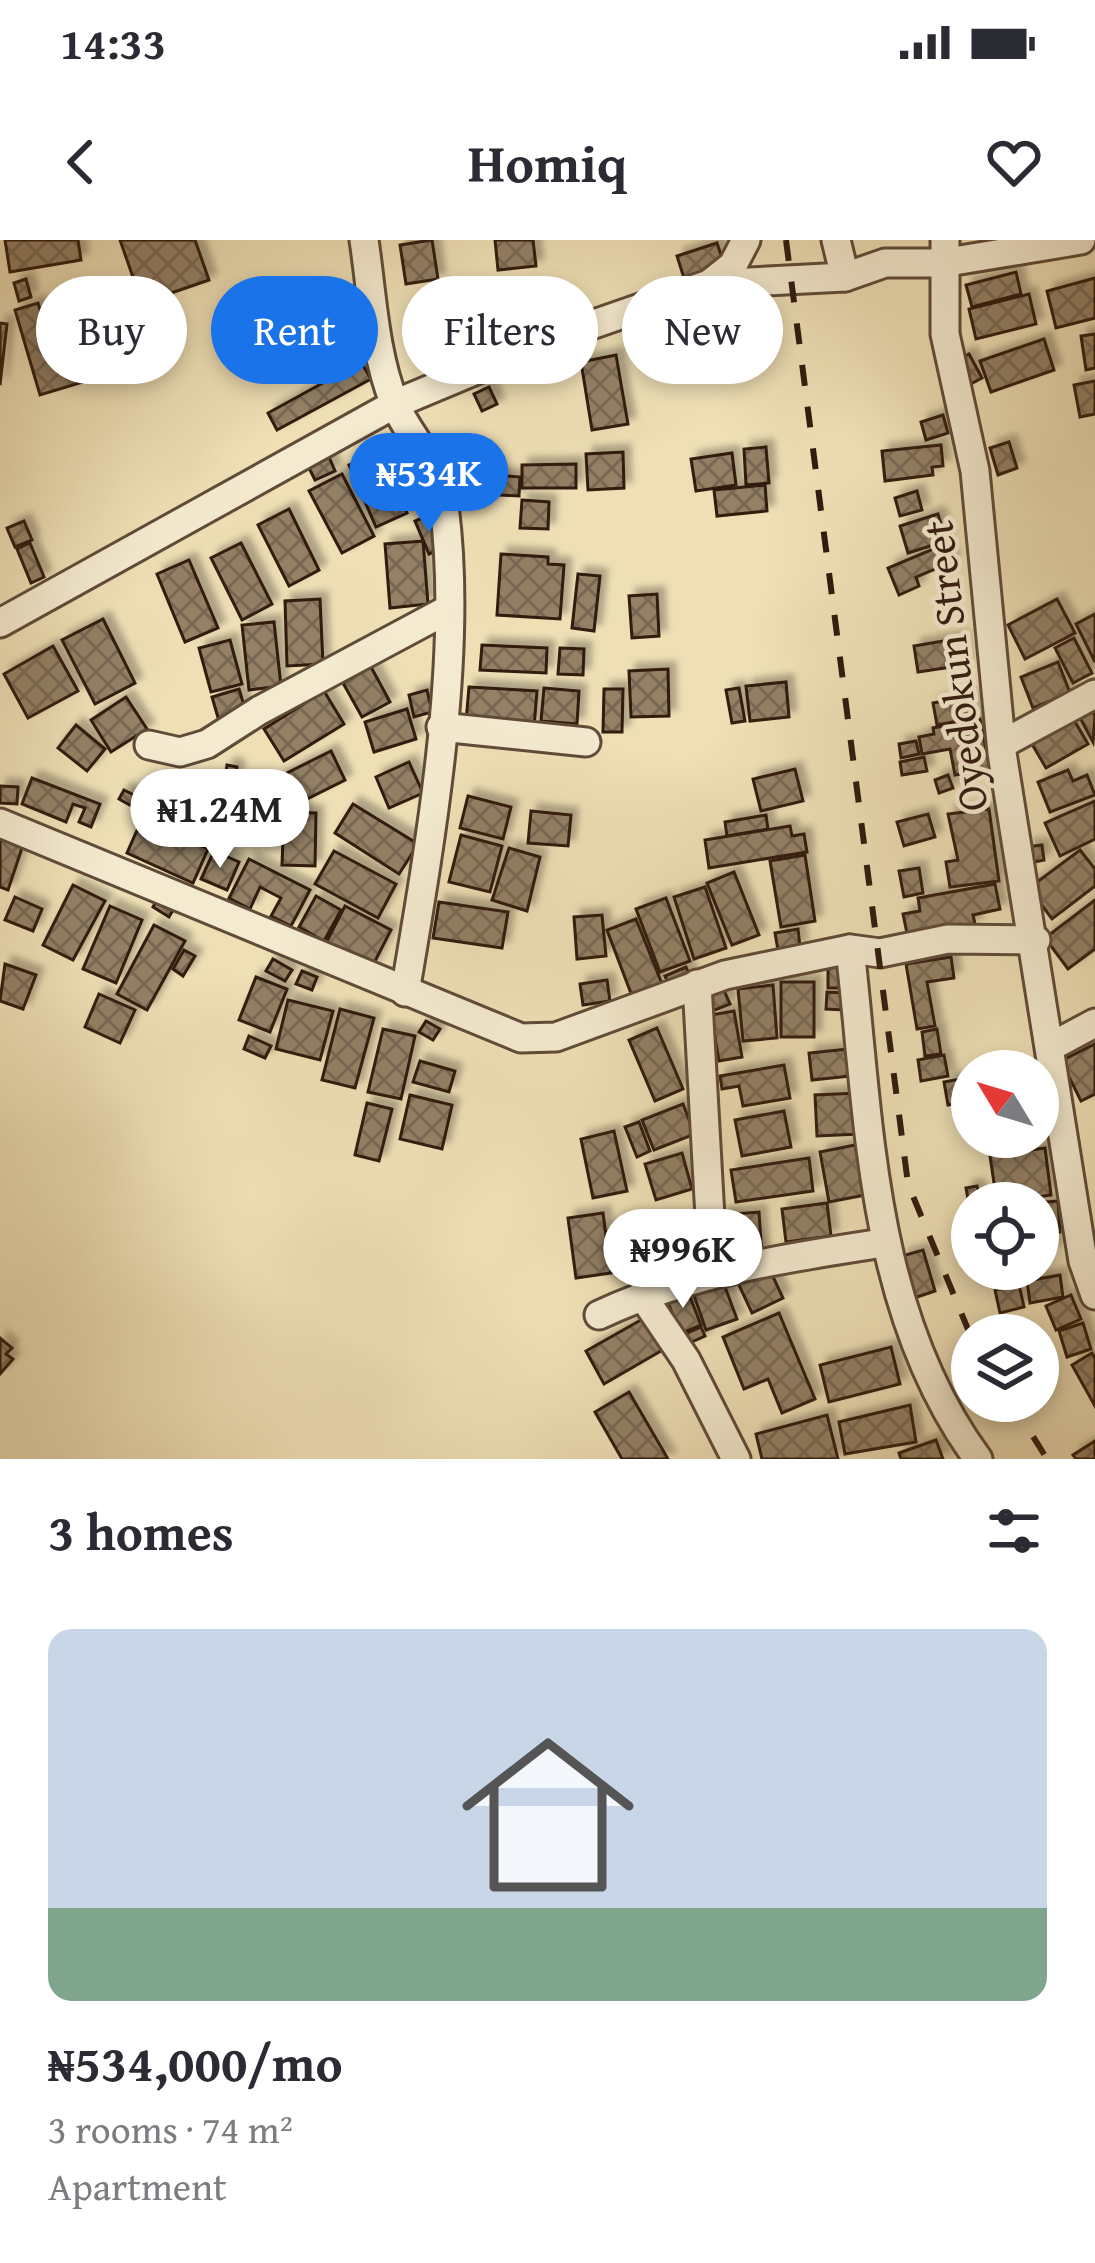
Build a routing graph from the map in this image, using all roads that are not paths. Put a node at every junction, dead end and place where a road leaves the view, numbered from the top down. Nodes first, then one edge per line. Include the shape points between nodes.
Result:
1 (364, 240) edge
2 (746, 240) edge
3 (836, 240) edge
4 (1081, 240) edge
5 (944, 251) edge
6 (720, 276) edge
7 (844, 277) junction
8 (783, 280) edge
9 (622, 314) edge
10 (395, 404) junction
11 (447, 610) junction
12 (0, 623) edge
13 (1095, 694) edge
14 (441, 728) junction
15 (586, 742) dead end
16 (1004, 743) junction
17 (148, 746) dead end
18 (0, 823) edge
19 (1036, 940) junction
20 (850, 949) junction
21 (697, 984) junction
22 (405, 992) junction
23 (1095, 1023) edge
24 (1052, 1046) junction
25 (1083, 1156) edge
26 (883, 1243) junction
27 (713, 1271) junction
28 (642, 1295) junction
29 (1095, 1295) edge
30 (599, 1315) dead end
31 (736, 1459) edge
32 (979, 1459) edge

1 - 10 street
2 - 6 street
3 - 7 street
4 - 5 street
5 - 7 street
5 - 16 street, Oyedokun Street via 945,334 975,472
7 - 8 street
9 - 10 street
10 - 11 street via 437,472
10 - 12 street
11 - 14 street
11 - 17 street via 208,744 180,752
13 - 16 street
14 - 15 street
14 - 22 street
16 - 19 street, Oyedokun Street
18 - 22 street
19 - 20 street
19 - 24 street, Oyedokun Street
20 - 21 street
20 - 26 street
21 - 22 street via 556,1037 502,1033
21 - 27 street
23 - 24 street
24 - 25 street, Oyedokun Street
25 - 29 street, Oyedokun Street via 1083,1261
26 - 27 street
26 - 32 street via 916,1346
27 - 28 street
28 - 30 street
28 - 31 street

